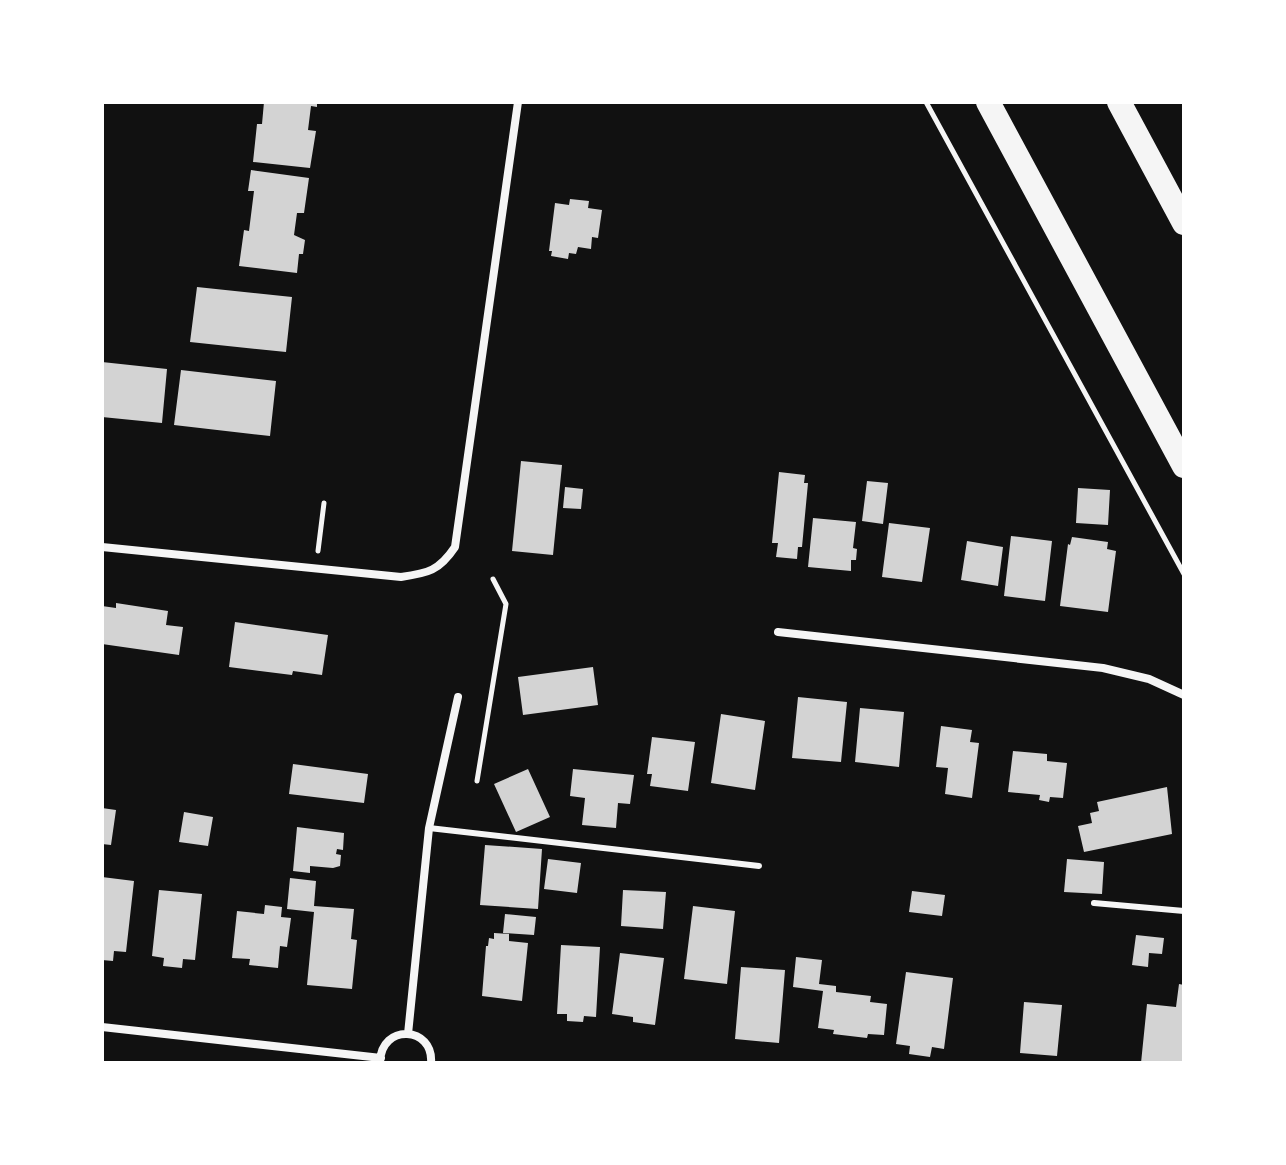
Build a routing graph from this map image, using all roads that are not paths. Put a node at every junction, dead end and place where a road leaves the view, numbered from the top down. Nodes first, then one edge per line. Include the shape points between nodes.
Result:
1 (518, 102) edge
2 (988, 102) edge
3 (1119, 102) edge
4 (1184, 223) edge
5 (1184, 466) edge
6 (102, 547) edge
7 (778, 632) dead end
8 (1184, 695) edge
9 (458, 697) dead end
10 (429, 828) junction
11 (759, 866) dead end
12 (1094, 903) dead end
13 (1184, 911) edge
14 (102, 1027) edge
15 (408, 1034) junction
16 (380, 1060) edge
17 (431, 1063) edge

1 - 6 street via 455,547 444,564 425,574 401,577
2 - 5 highway
3 - 4 highway
7 - 8 street via 1103,668 1149,679
9 - 10 street
10 - 11 lane
10 - 15 street
12 - 13 lane
14 - 16 street
15 - 16 street via 390,1039
15 - 17 street via 426,1044

